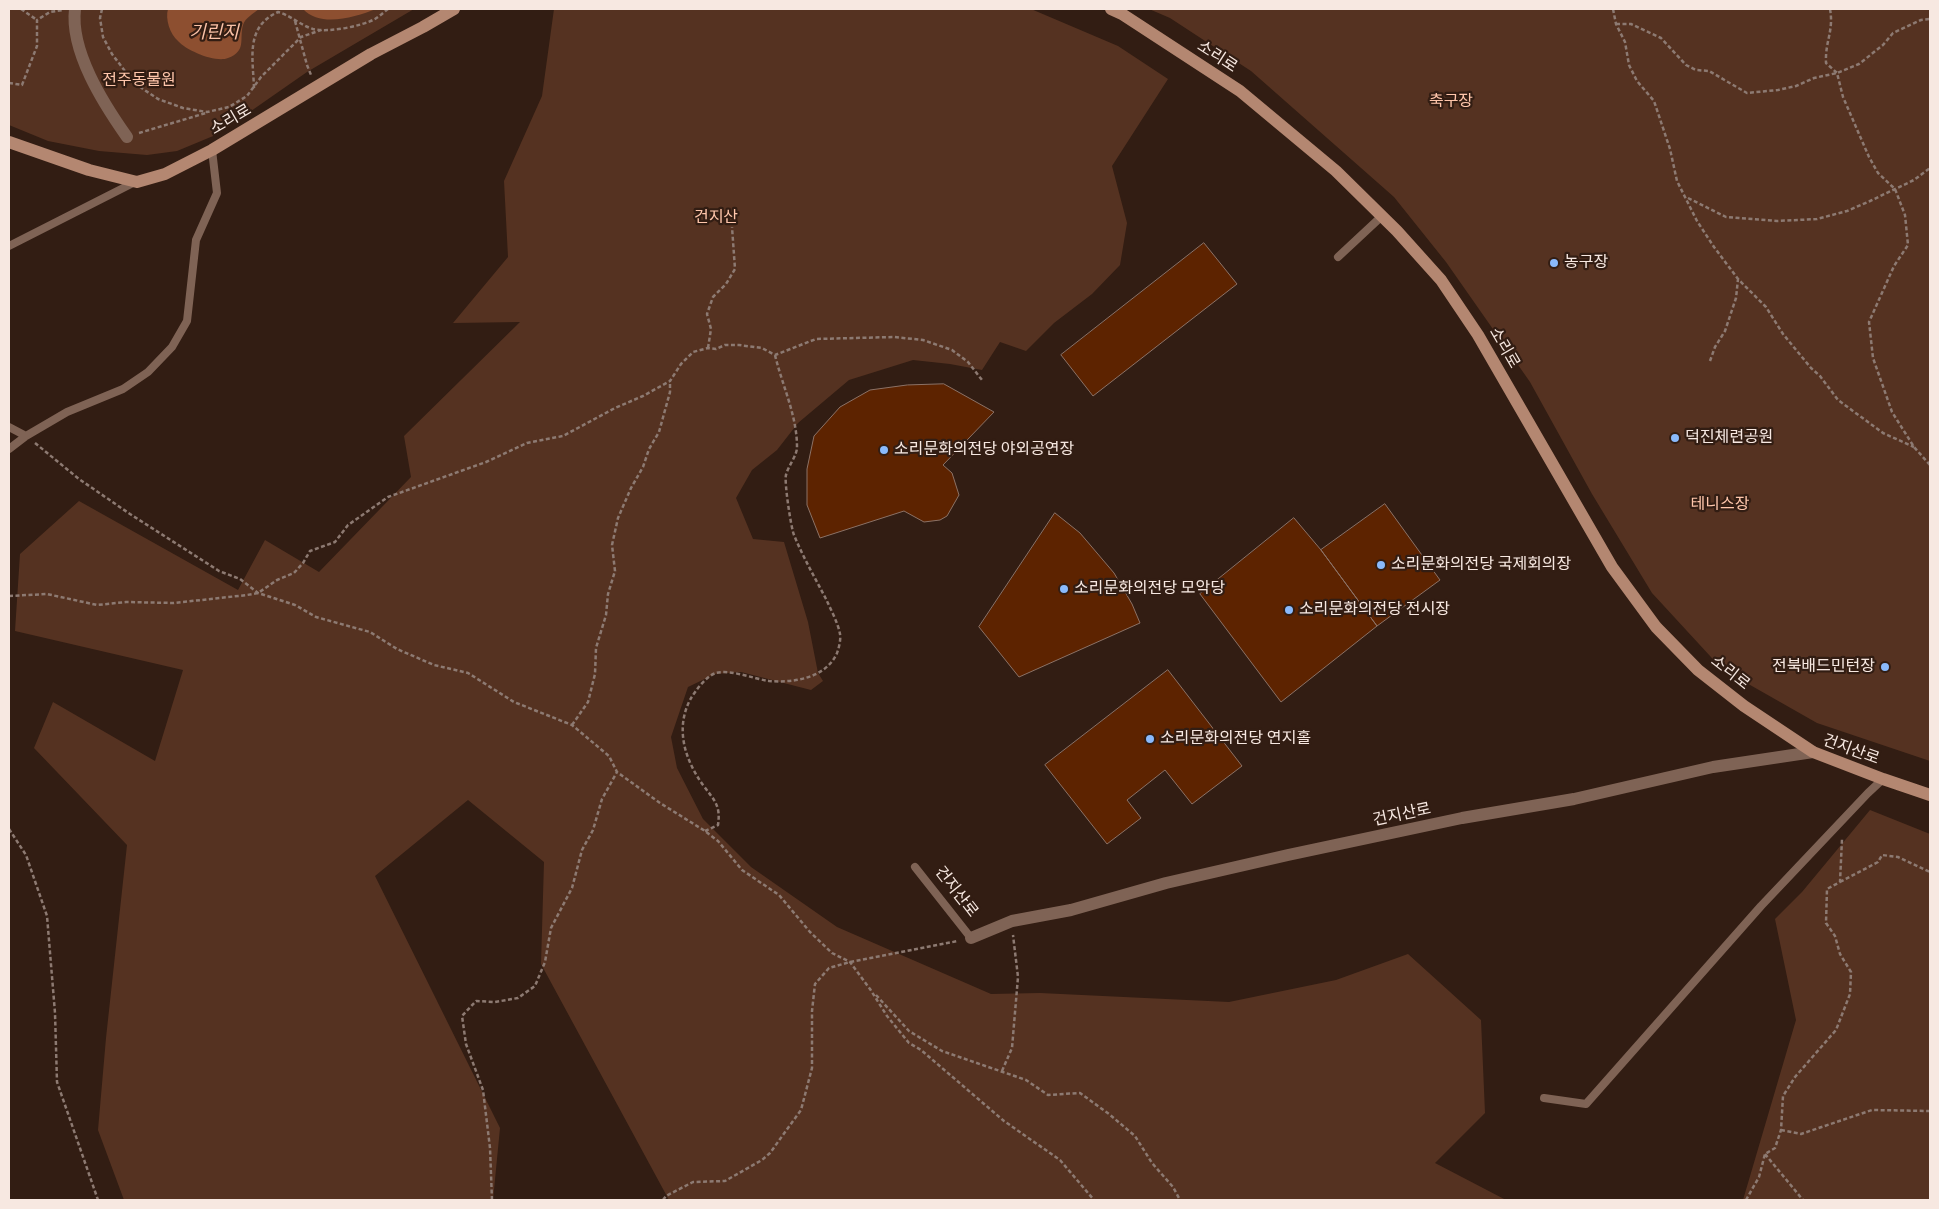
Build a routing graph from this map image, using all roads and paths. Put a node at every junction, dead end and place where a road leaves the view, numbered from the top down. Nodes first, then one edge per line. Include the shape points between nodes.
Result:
1 (21, 9) edge
2 (71, 9) edge
3 (102, 9) edge
4 (285, 9) edge
5 (388, 9) edge
6 (454, 9) edge
7 (1111, 9) edge
8 (1613, 9) edge
9 (1830, 9) edge
10 (285, 14) junction
11 (1930, 18) edge
12 (37, 20) junction
13 (295, 21) junction
14 (1616, 24) junction
15 (324, 30) junction
16 (300, 38) junction
17 (1837, 73) junction
18 (9, 83) edge
19 (317, 88) junction
20 (254, 89) junction
21 (207, 112) junction
22 (127, 137) joint
23 (9, 142) edge
24 (212, 150) junction
25 (1930, 168) edge
26 (137, 182) junction
27 (1895, 189) junction
28 (1686, 198) junction
29 (1382, 216) junction
30 (732, 227) dead end
31 (9, 246) edge
32 (1338, 257) dead end
33 (1738, 278) junction
34 (708, 348) junction
35 (775, 355) junction
36 (1710, 362) dead end
37 (982, 380) dead end
38 (670, 381) junction
39 (9, 427) edge
40 (26, 436) junction
41 (1914, 447) junction
42 (9, 449) edge
43 (1930, 465) edge
44 (258, 593) junction
45 (9, 596) edge
46 (572, 725) junction
47 (1813, 752) junction
48 (618, 772) junction
49 (1883, 779) junction
50 (1930, 795) edge
51 (9, 829) edge
52 (705, 831) junction
53 (1842, 836) dead end
54 (915, 866) dead end
55 (1930, 872) edge
56 (1840, 882) junction
57 (1012, 921) junction
58 (971, 938) junction
59 (850, 962) junction
60 (870, 989) junction
61 (1002, 1071) junction
62 (1544, 1098) dead end
63 (1930, 1111) edge
64 (1780, 1130) junction
65 (1765, 1154) junction
66 (98, 1200) edge
67 (492, 1200) edge
68 (663, 1200) edge
69 (1094, 1200) edge
70 (1180, 1200) edge
71 (1746, 1200) edge
72 (1803, 1200) edge

1 - 12 path
2 - 12 path via 50,12
2 - 22 street via 78,48 115,121
3 - 21 path via 102,37 134,83 158,99
4 - 10 path
5 - 15 path via 364,23
6 - 19 street, 소리로
7 - 29 street, 소리로 via 1240,91 1336,171
8 - 14 path
9 - 17 path via 1832,28 1826,47 1826,63
10 - 13 path
10 - 20 path via 278,12 268,16 255,33
11 - 17 path via 1893,33 1859,64
12 - 18 path via 37,46 22,85
13 - 15 path via 314,30
13 - 16 path
14 - 17 path via 1631,24 1661,38 1686,65 1709,71 1747,93 1796,86
14 - 28 path via 1625,42 1629,65 1654,101 1677,181
15 - 16 path
16 - 19 path
16 - 20 path via 261,77
17 - 27 path via 1843,96 1869,157 1878,173
19 - 24 street, 소리로
20 - 21 path via 228,107
21 - 22 path
23 - 26 street, 소리로 via 88,170
24 - 26 street, 소리로 via 165,174
24 - 40 lane via 217,194 196,240 187,321 172,347 148,372 123,389 66,412
25 - 27 path
26 - 31 lane
27 - 28 path via 1847,211 1817,219 1777,221 1726,217
27 - 41 path via 1905,215 1908,245 1894,266 1869,322 1874,358 1892,412
28 - 33 path via 1714,247
29 - 32 lane
29 - 47 street, 소리로 via 1441,280 1478,335 1612,567 1656,627 1698,670 1744,706
30 - 34 path via 736,269 713,297 707,314 711,329
33 - 36 path via 1736,298
33 - 41 path via 1766,307 1783,334 1838,400 1883,433
34 - 35 path via 739,345 762,348
34 - 38 path via 694,352 680,364
35 - 37 path via 816,339 894,337 923,340 952,350 968,362
35 - 52 path via 793,412 797,448 785,476 793,533 841,635 832,663 816,675 768,681 742,674 716,673 702,683 690,700 683,723 683,746 702,784 716,800 720,815 718,825
38 - 44 path via 563,436 527,443 486,462 388,498 348,525 336,542 310,551 294,573
38 - 46 path via 660,432 618,518 612,546 615,571 596,648 596,674 588,702
39 - 40 lane
40 - 42 lane
40 - 44 path via 79,479
41 - 43 path
44 - 45 path via 174,603 97,605 47,594
44 - 46 path via 295,604 316,617 370,632 397,649 434,665 468,673 514,702
46 - 48 path via 609,756
47 - 49 street, 건지산로
47 - 57 street, 건지산로 via 1713,767 1574,799 1462,818 1166,882 1071,910
48 - 52 path
48 - 67 path via 602,799 594,830 582,850 572,888 551,928 545,962 535,986 518,998 476,1001 462,1016 466,1044 483,1090
49 - 50 street, 건지산로
49 - 62 lane via 1761,906 1586,1104
51 - 66 path via 26,855 47,916 57,1082
52 - 59 path via 718,841 742,870 779,895 832,953
53 - 56 path
54 - 58 lane, 건지산로
55 - 56 path via 1898,857 1882,855 1878,862
56 - 64 path via 1827,889 1826,923 1850,972 1850,994 1836,1030 1795,1077 1783,1096
57 - 58 street, 건지산로
57 - 61 path via 1018,977 1012,1048
58 - 59 path
59 - 60 path
59 - 68 path via 830,968 815,984 812,1068 806,1092 801,1110 770,1153 739,1174 725,1180 693,1182
60 - 61 path via 909,1031 942,1051
60 - 69 path via 909,1043 1004,1121 1060,1160
61 - 70 path via 1026,1080 1048,1095 1080,1093 1088,1098 1135,1136
63 - 64 path via 1872,1110 1801,1134
64 - 65 path via 1775,1148
65 - 71 path via 1759,1176
65 - 72 path

